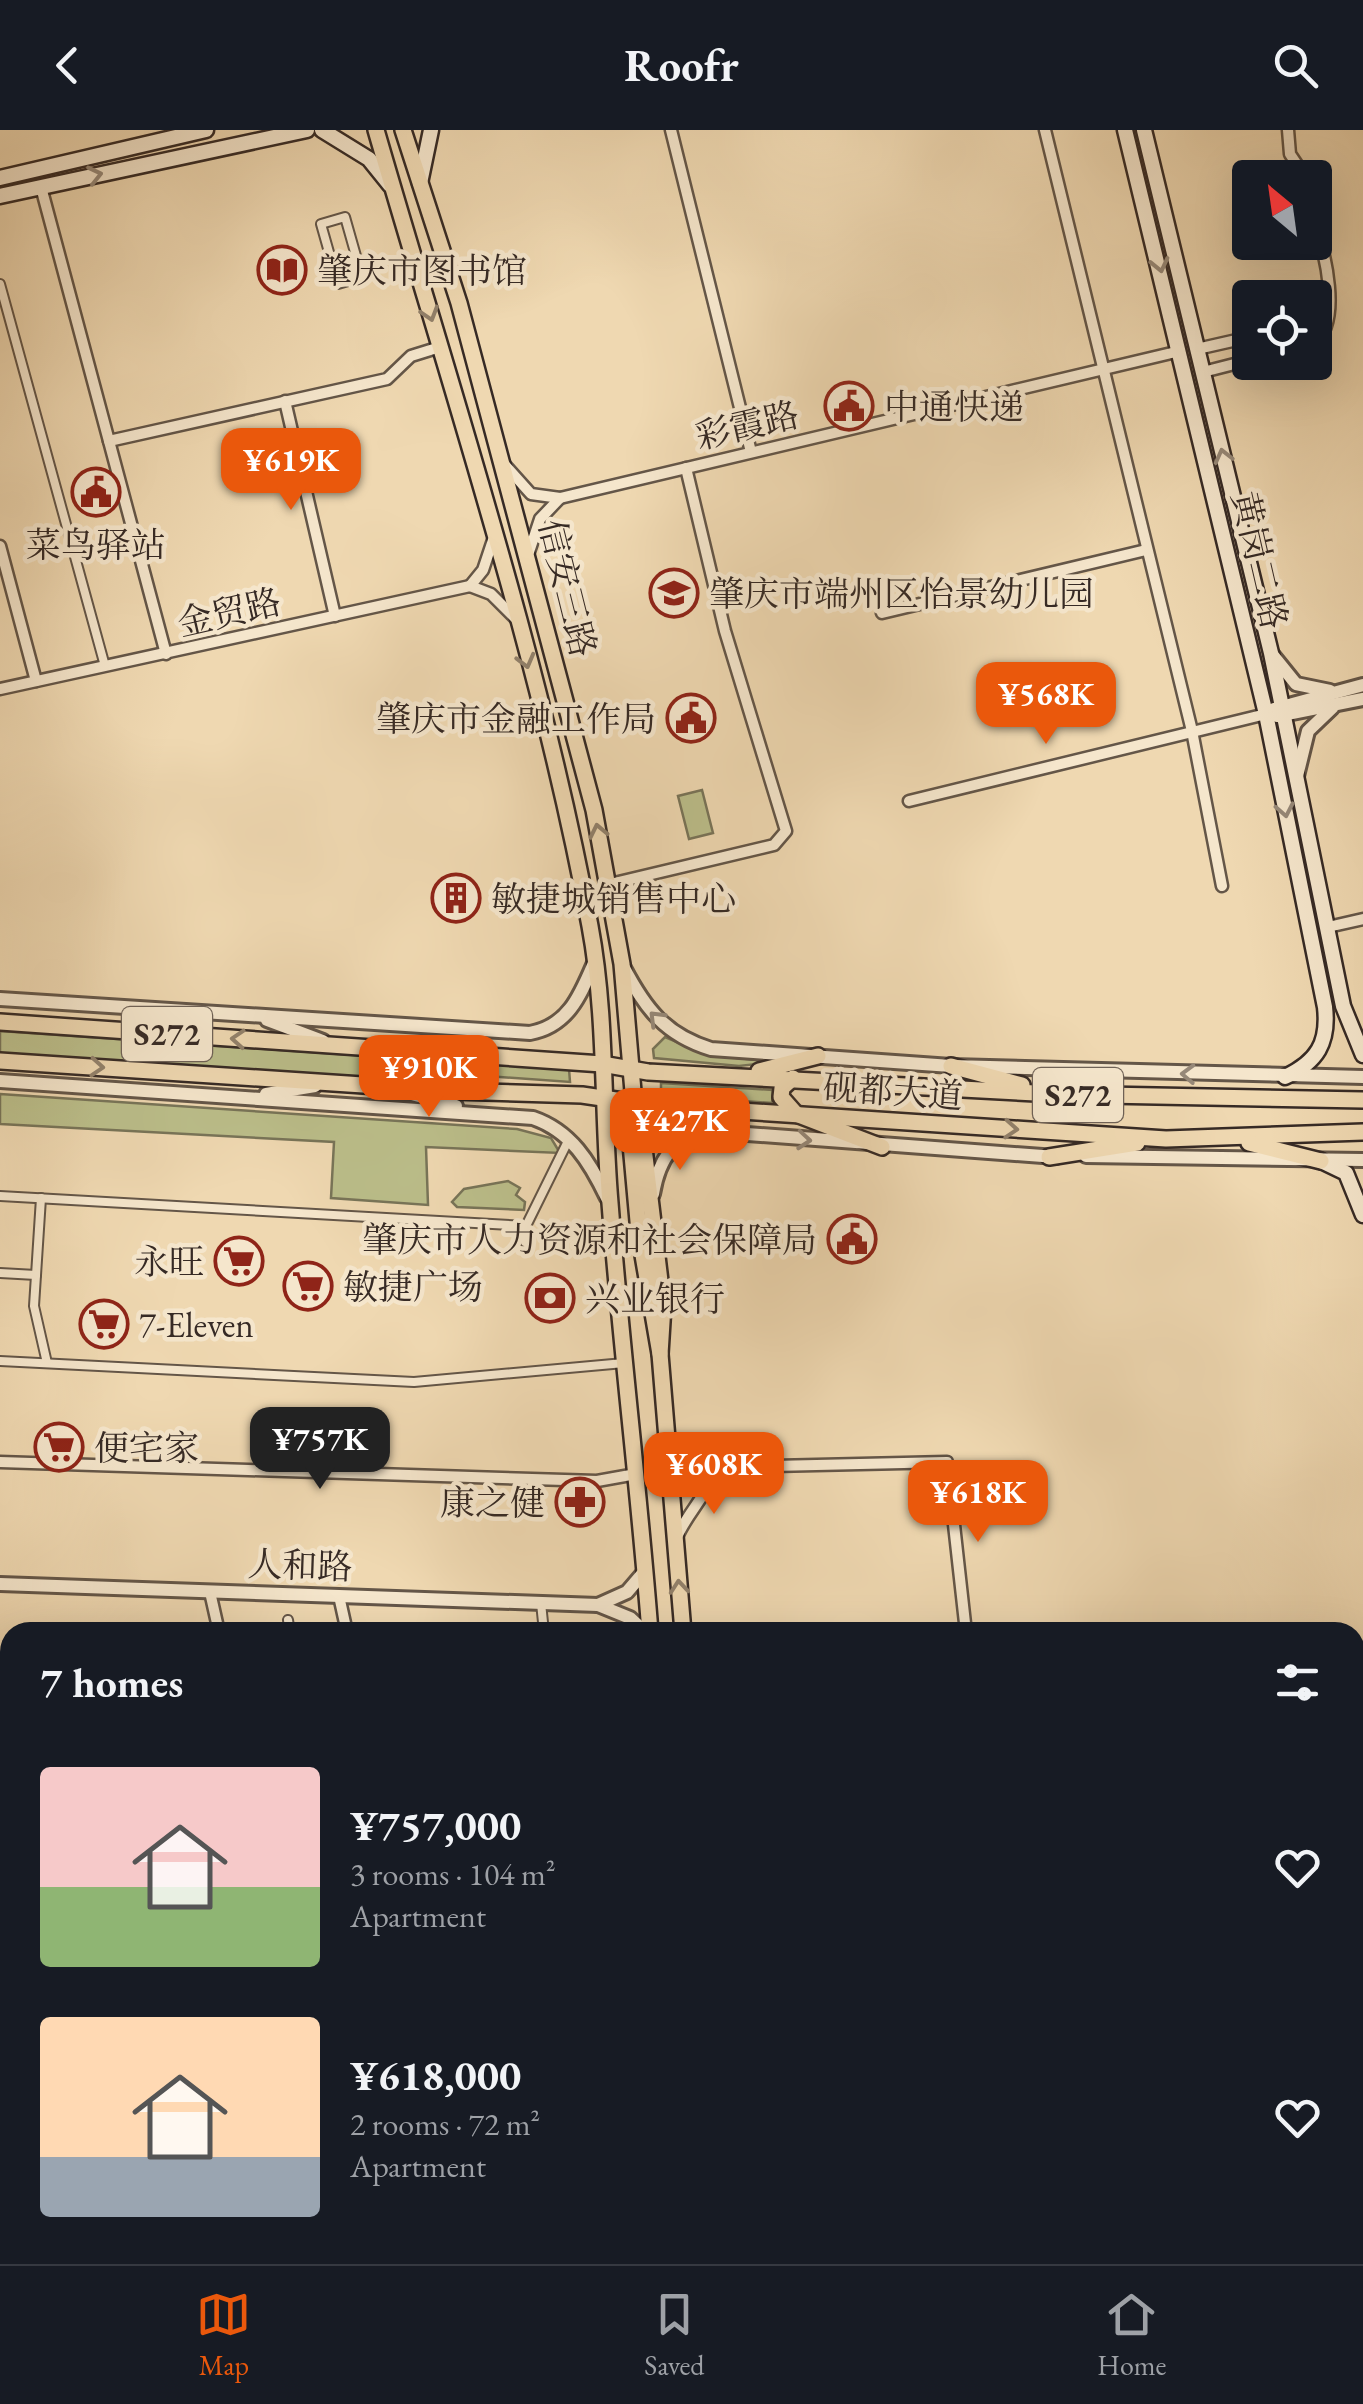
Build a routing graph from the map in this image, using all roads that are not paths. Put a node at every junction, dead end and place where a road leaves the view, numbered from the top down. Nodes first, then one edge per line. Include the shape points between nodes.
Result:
1 (206, 130) edge
2 (306, 130) edge
3 (322, 130) edge
4 (376, 130) edge
5 (404, 130) edge
6 (431, 130) edge
7 (671, 130) edge
8 (1045, 130) edge
9 (1124, 130) edge
10 (1144, 130) edge
11 (1288, 130) edge
12 (412, 159) junction
13 (1294, 160) edge
14 (386, 166) junction
15 (0, 178) edge
16 (420, 184) junction
17 (42, 186) junction
18 (392, 187) junction
19 (0, 196) edge
20 (321, 224) joint
21 (0, 284) edge
22 (1232, 341) edge
23 (440, 348) junction
24 (1197, 350) junction
25 (1180, 351) junction
26 (1232, 365) edge
27 (1102, 370) junction
28 (1203, 372) junction
29 (285, 402) junction
30 (110, 440) junction
31 (752, 452) junction
32 (502, 460) junction
33 (686, 468) junction
34 (560, 498) junction
35 (493, 540) junction
36 (0, 546) edge
37 (1146, 550) junction
38 (528, 553) junction
39 (1251, 572) junction
40 (1234, 576) junction
41 (470, 586) junction
42 (882, 613) dead end
43 (335, 616) junction
44 (515, 618) junction
45 (1271, 653) junction
46 (166, 654) junction
47 (105, 666) junction
48 (36, 681) junction
49 (1363, 685) edge
50 (0, 689) edge
51 (1338, 698) junction
52 (1363, 699) edge
53 (1282, 711) junction
54 (1266, 714) junction
55 (1192, 731) junction
56 (1296, 780) junction
57 (909, 801) dead end
58 (610, 884) junction
59 (1222, 886) dead end
60 (1363, 919) edge
61 (617, 927) junction
62 (1328, 927) junction
63 (591, 930) junction
64 (594, 963) junction
65 (622, 964) junction
66 (0, 999) edge
67 (1343, 1006) junction
68 (1324, 1007) junction
69 (255, 1015) junction
70 (0, 1022) edge
71 (335, 1046) junction
72 (449, 1053) junction
73 (1363, 1055) edge
74 (818, 1056) junction
75 (0, 1061) edge
76 (602, 1064) junction
77 (951, 1066) junction
78 (631, 1070) junction
79 (738, 1077) junction
80 (1363, 1077) edge
81 (793, 1078) junction
82 (1285, 1078) junction
83 (0, 1081) edge
84 (331, 1083) junction
85 (386, 1087) junction
86 (453, 1091) junction
87 (1054, 1094) junction
88 (604, 1096) junction
89 (244, 1098) junction
90 (1363, 1100) edge
91 (634, 1103) junction
92 (483, 1113) junction
93 (796, 1114) junction
94 (1363, 1132) edge
95 (1320, 1136) junction
96 (569, 1138) junction
97 (1226, 1138) junction
98 (1166, 1139) junction
99 (1363, 1140) edge
100 (882, 1146) junction
101 (1049, 1157) junction
102 (1363, 1160) edge
103 (1321, 1161) junction
104 (0, 1196) edge
105 (41, 1198) junction
106 (610, 1205) junction
107 (651, 1206) junction
108 (1363, 1215) edge
109 (526, 1226) junction
110 (639, 1232) junction
111 (613, 1234) junction
112 (525, 1242) dead end
113 (0, 1273) edge
114 (36, 1275) junction
115 (660, 1354) junction
116 (0, 1360) edge
117 (47, 1363) junction
118 (624, 1363) junction
119 (666, 1441) junction
120 (0, 1462) edge
121 (636, 1474) junction
122 (713, 1474) junction
123 (675, 1542) junction
124 (645, 1571) junction
125 (0, 1584) edge
126 (210, 1592) junction
127 (338, 1596) junction
128 (541, 1603) junction
129 (598, 1605) junction
130 (217, 1622) edge
131 (344, 1622) edge
132 (543, 1622) edge
133 (635, 1622) edge
134 (648, 1622) edge
135 (683, 1622) edge
136 (965, 1622) edge

1 - 15 main road
17 -> 2 main road
3 - 18 main road via 370,159
4 - 14 main road, 信安三路
5 - 12 main road, 信安三路
6 - 16 main road
7 - 31 street
8 - 27 street
9 -> 25 main road, 黄岗二路
10 - 24 main road, 黄岗二路
11 - 13 street
12 - 14 main road
12 - 16 main road, 信安三路
14 - 18 main road, 信安三路
16 - 32 main road, 信安三路
17 - 19 main road
17 - 30 street
18 -> 23 main road, 信安三路
20 - 20 street via 338,284 362,277 344,217
21 - 47 street
22 - 24 street
23 - 29 street via 411,356 386,379
23 - 35 main road, 信安三路
24 - 28 main road, 黄岗二路
25 - 27 street, 彩霞路
25 - 40 main road, 黄岗二路
26 - 28 street
27 - 31 street, 彩霞路
27 - 37 street
39 -> 28 main road, 黄岗二路
29 - 30 street
29 - 43 street
30 - 46 street
31 - 33 street, 彩霞路
32 - 34 street via 520,487
32 - 38 main road, 信安三路
33 - 34 street, 彩霞路
33 - 58 street via 786,831 774,845
34 - 38 street via 540,520
35 - 41 street
35 - 44 main road, 信安三路
36 - 48 street
37 - 42 street
37 - 55 street
58 -> 38 main road, 信安三路
39 - 40 main road
39 - 45 main road, 黄岗二路
40 - 54 main road, 黄岗二路
41 - 43 street, 金贸路
41 - 44 street via 491,594
43 - 46 street, 金贸路
44 -> 63 main road, 信安三路
45 - 51 street via 1296,684
45 - 53 main road, 黄岗二路
46 - 47 street, 金贸路
47 - 48 street, 金贸路
48 - 50 street, 金贸路
49 - 51 street
51 - 52 street
51 - 53 street
51 - 56 street via 1308,731
53 - 54 street
53 - 56 main road, 黄岗二路
54 - 55 street
54 -> 68 main road, 黄岗二路
55 - 57 street
55 - 59 street
56 - 62 main road, 黄岗二路
58 - 61 main road, 信安三路
60 - 62 street
61 - 63 main road
61 - 65 main road, 信安三路
62 - 67 main road, 黄岗二路
63 - 64 main road, 信安三路
64 - 69 street via 576,1004 561,1020 530,1033
64 - 76 main road, 信安三路
74 -> 65 street via 692,1044 652,1016
65 - 78 main road, 信安三路
66 - 69 street
67 - 68 main road via 1334,1012
67 - 73 main road, 黄岗二路
68 - 82 main road, 黄岗二路 via 1326,1038 1319,1052
69 - 71 street
71 -> 70 main road, 砚都大道 / S272
71 - 72 main road, 砚都大道 / S272
72 - 76 main road, 砚都大道 / S272
72 - 86 main road via 459,1074
74 - 77 street
74 - 79 main road
75 -> 84 main road, 砚都大道 / S272
76 - 78 main road, 砚都大道 / S272
76 - 88 main road, 信安三路
82 -> 77 street
77 - 87 main road
78 - 79 main road, 砚都大道 / S272
78 - 91 main road, 信安三路
79 - 81 main road, 砚都大道 / S272
80 - 82 street
81 - 87 main road, 砚都大道 / S272
81 - 93 main road via 782,1097
83 - 89 street
84 - 85 main road, 砚都大道 / S272
84 - 89 street
85 - 86 main road, 砚都大道 / S272
85 - 92 street
86 - 88 main road, 砚都大道 / S272
87 - 90 main road, 砚都大道 / S272
88 - 91 main road, 砚都大道 / S272
88 - 106 main road, 信安三路
89 - 92 street
91 - 93 main road, 砚都大道 / S272
91 - 107 main road
91 - 110 main road via 629,1122
92 - 96 street via 532,1118
93 -> 98 main road, 砚都大道 / S272
93 - 100 main road
94 - 95 main road, 砚都大道 / S272
95 - 97 main road, 砚都大道 / S272
95 - 99 main road
96 - 106 street
96 - 109 street
97 - 98 main road, 砚都大道 / S272
97 - 103 main road
98 - 101 main road
100 - 101 street
107 -> 100 street via 662,1161 699,1132
101 - 103 street
102 - 103 street
103 - 108 main road via 1346,1174
104 - 105 street
105 - 109 street
105 - 114 street
106 - 111 main road, 信安三路
107 - 115 main road via 663,1306
109 - 112 street
110 - 111 main road
110 - 115 main road
111 - 118 main road, 信安三路
113 - 114 street
114 - 117 street via 34,1306
115 - 119 main road
116 - 117 street
117 - 118 street via 414,1382
118 - 121 main road, 信安三路
119 - 122 street via 698,1472
119 - 123 main road
120 - 121 street via 597,1481
121 - 124 main road, 信安三路
122 - 123 street
122 - 136 street via 735,1467 947,1462
135 -> 123 main road
124 - 129 street via 627,1592
124 - 134 main road, 信安三路
125 - 126 street, 人和路
126 - 127 street, 人和路
126 - 130 street
127 - 128 street, 人和路
127 - 131 street
128 - 129 street, 人和路
128 - 132 street
129 - 133 street

